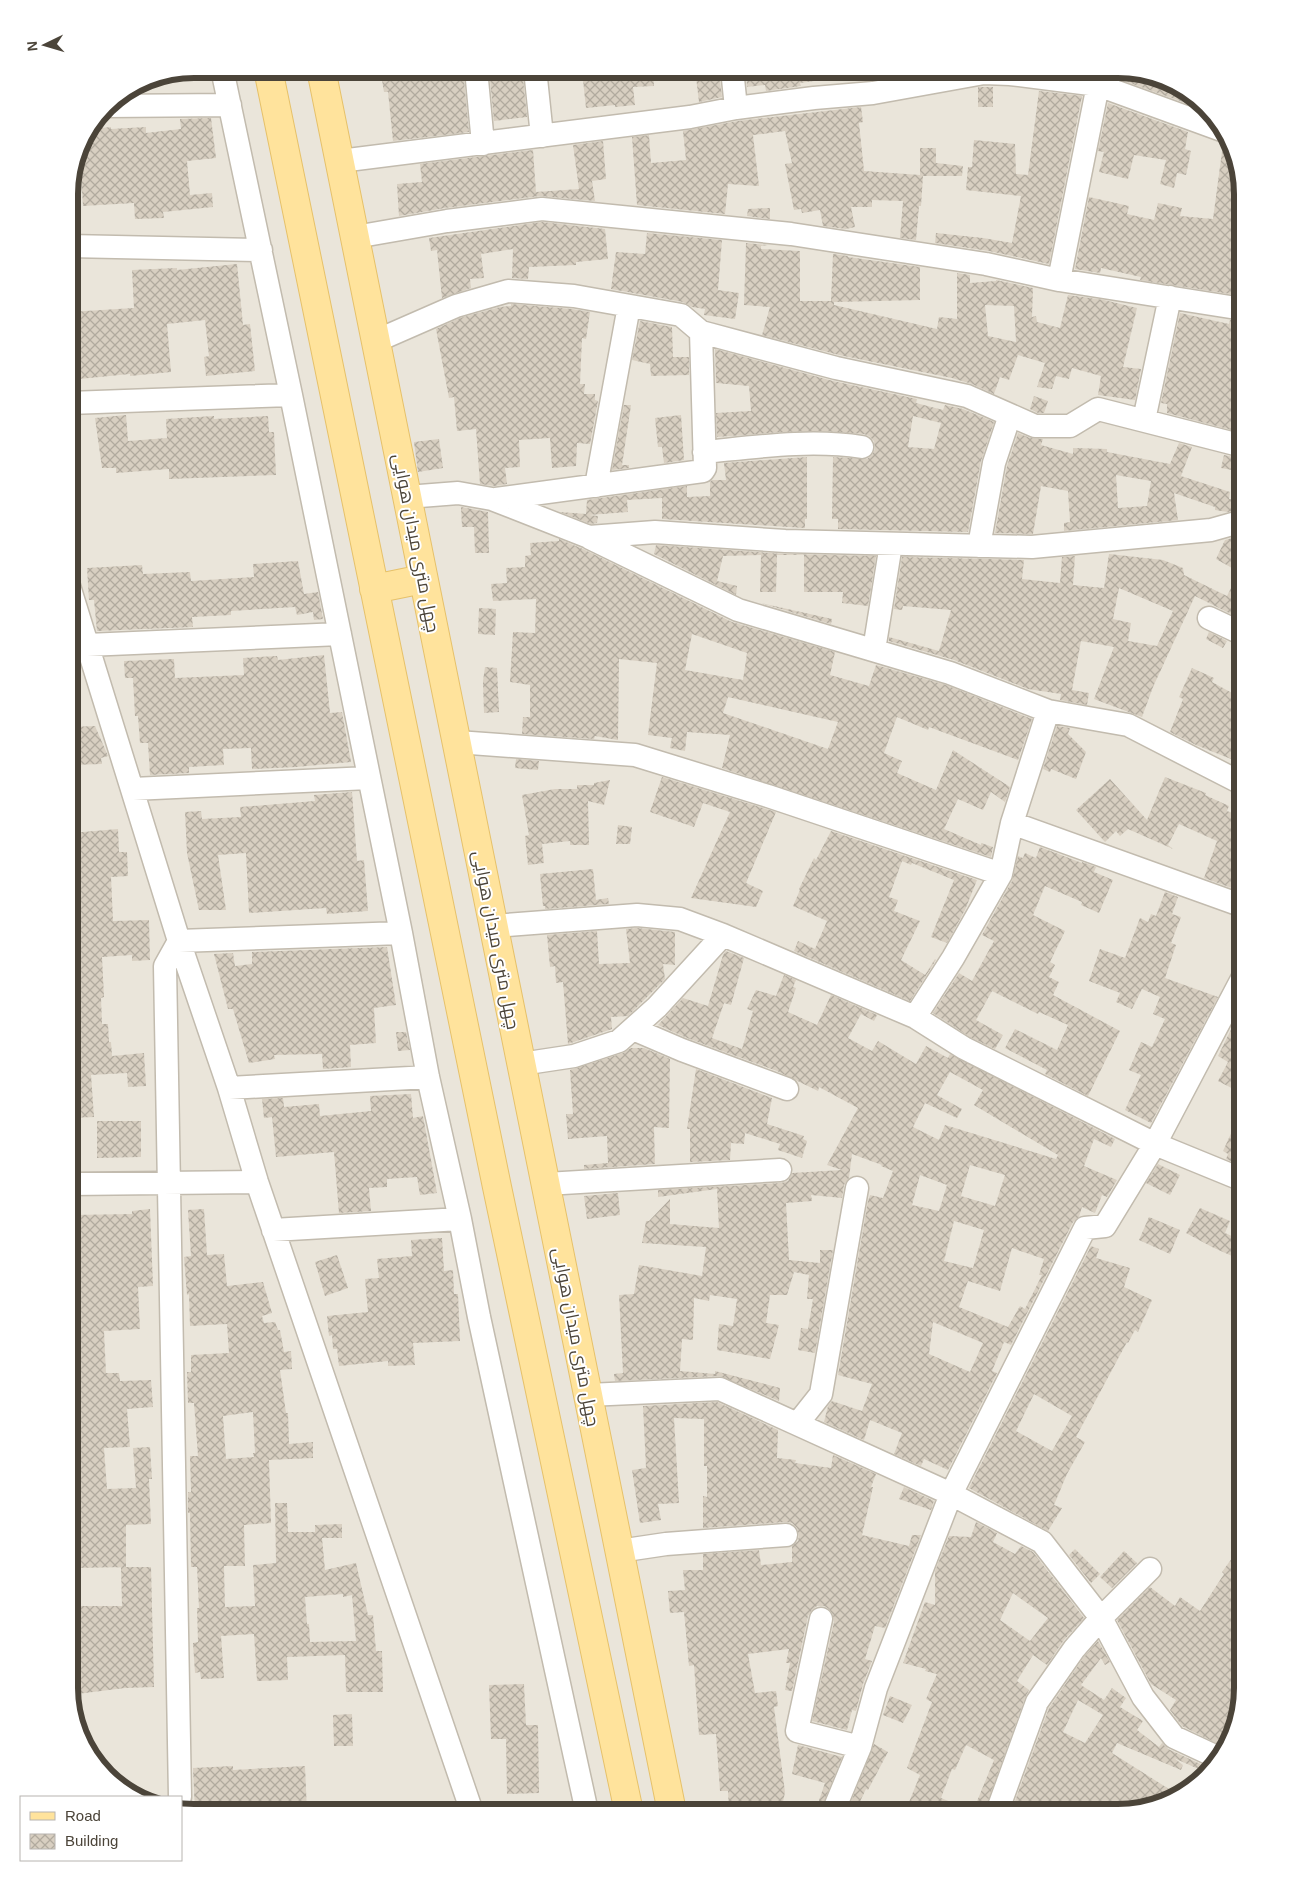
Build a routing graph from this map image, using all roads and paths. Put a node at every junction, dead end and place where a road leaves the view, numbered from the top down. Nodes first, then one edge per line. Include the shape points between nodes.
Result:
1 (224, 78) edge
2 (270, 78) edge
3 (323, 78) edge
4 (477, 78) edge
5 (536, 78) edge
6 (733, 78) edge
7 (961, 78) edge
8 (1042, 78) edge
9 (1098, 85) junction
10 (230, 104) junction
11 (117, 106) edge
12 (736, 108) junction
13 (1214, 127) edge
14 (542, 136) junction
15 (483, 144) junction
16 (340, 161) junction
17 (355, 238) junction
18 (78, 246) edge
19 (261, 250) junction
20 (1059, 280) junction
21 (1170, 298) junction
22 (629, 306) junction
23 (1234, 308) edge
24 (701, 332) junction
25 (376, 341) junction
26 (292, 395) junction
27 (78, 403) edge
28 (1010, 415) junction
29 (1144, 420) junction
30 (1234, 444) edge
31 (862, 447) dead end
32 (704, 452) junction
33 (596, 486) junction
34 (407, 497) junction
35 (492, 499) junction
36 (1234, 524) edge
37 (589, 537) junction
38 (891, 544) junction
39 (979, 546) junction
40 (423, 579) junction
41 (374, 589) junction
42 (78, 616) edge
43 (1209, 618) dead end
44 (1234, 630) edge
45 (340, 634) junction
46 (87, 645) junction
47 (874, 650) junction
48 (1048, 710) junction
49 (456, 742) junction
50 (369, 778) junction
51 (1234, 779) edge
52 (133, 789) junction
53 (1012, 822) junction
54 (1001, 874) junction
55 (1234, 903) edge
56 (494, 926) junction
57 (401, 933) junction
58 (723, 935) junction
59 (179, 941) junction
60 (1234, 994) edge
61 (915, 1017) junction
62 (633, 1029) junction
63 (521, 1064) junction
64 (428, 1077) junction
65 (229, 1088) junction
66 (787, 1089) dead end
67 (1155, 1144) junction
68 (780, 1170) dead end
69 (1234, 1176) edge
70 (257, 1182) junction
71 (168, 1183) junction
72 (78, 1184) edge
73 (546, 1184) junction
74 (857, 1188) dead end
75 (460, 1219) junction
76 (273, 1230) junction
77 (588, 1396) junction
78 (798, 1423) junction
79 (951, 1494) junction
80 (786, 1536) dead end
81 (619, 1551) junction
82 (1150, 1570) dead end
83 (1101, 1618) junction
84 (821, 1619) dead end
85 (860, 1747) junction
86 (1213, 1755) edge
87 (180, 1796) edge
88 (469, 1803) edge
89 (585, 1803) edge
90 (627, 1803) edge
91 (670, 1804) edge
92 (836, 1804) edge
93 (1000, 1804) edge

1 - 10 street
2 - 41 main road
3 - 16 main road, چهل متری میدان هوایی
4 - 15 street
5 - 14 street
6 - 12 street
7 - 12 street via 873,93
8 - 9 street
9 - 13 street
9 - 20 street
10 - 11 street
10 - 19 street
12 - 14 street
14 - 15 street
15 - 16 street
16 - 17 main road, چهل متری میدان هوایی
17 - 20 street via 447,221 542,209 791,234 986,264
17 - 25 main road, چهل متری میدان هوایی
18 - 19 street
19 - 26 street
20 - 21 street
21 - 23 street
21 - 29 street
22 - 24 street via 681,314
22 - 25 street via 574,296 508,291 456,306
22 - 33 street
24 - 28 street via 836,368 967,396
24 - 32 street
25 - 34 main road, چهل متری میدان هوایی
26 - 27 street
26 - 45 street
28 - 29 street via 1035,426 1070,426 1098,409
28 - 39 street via 994,463
29 - 30 street
31 - 32 street via 839,443 802,444
32 - 33 street via 703,471
33 - 35 street
34 - 35 street via 458,493
34 - 40 main road, چهل متری میدان هوایی
35 - 37 street
36 - 39 street via 1211,530 1042,546
37 - 38 street via 655,532
37 - 47 street via 738,610
38 - 39 street
38 - 47 street
40 - 41 main road
40 - 49 main road, چهل متری میدان هوایی
41 - 90 main road
42 - 46 street
43 - 44 street
45 - 46 street
45 - 50 street
46 - 52 street
47 - 48 street via 950,673
48 - 51 street via 1128,725
48 - 53 street
49 - 54 street via 635,755
49 - 56 main road, چهل متری میدان هوایی
50 - 52 street
50 - 57 street
52 - 59 street
53 - 54 street
53 - 55 street
54 - 61 street
56 - 58 street via 637,915 680,919
56 - 63 main road, چهل متری میدان هوایی
57 - 59 street
57 - 64 street
58 - 61 street
58 - 62 street
59 - 65 street
59 - 71 street via 166,966
60 - 67 street
61 - 67 street via 964,1048
62 - 63 street via 619,1042 574,1056
62 - 66 street
63 - 73 main road, چهل متری میدان هوایی
64 - 65 street
64 - 75 street
65 - 70 street
67 - 69 street
67 - 79 street via 1105,1226 1084,1228
68 - 73 street
70 - 71 street
70 - 76 street
71 - 72 street
71 - 87 street
73 - 77 main road, چهل متری میدان هوایی
74 - 78 street via 821,1394
75 - 76 street
75 - 89 street
76 - 88 street
77 - 78 street via 720,1388
77 - 81 main road, چهل متری میدان هوایی
78 - 79 street
79 - 83 street via 1042,1542
79 - 85 street via 876,1688
80 - 81 street via 666,1544
81 - 91 main road, چهل متری میدان هوایی
82 - 83 street
83 - 86 street via 1143,1697 1174,1737
83 - 93 street via 1074,1649 1037,1702
84 - 85 street via 797,1731
85 - 92 street

